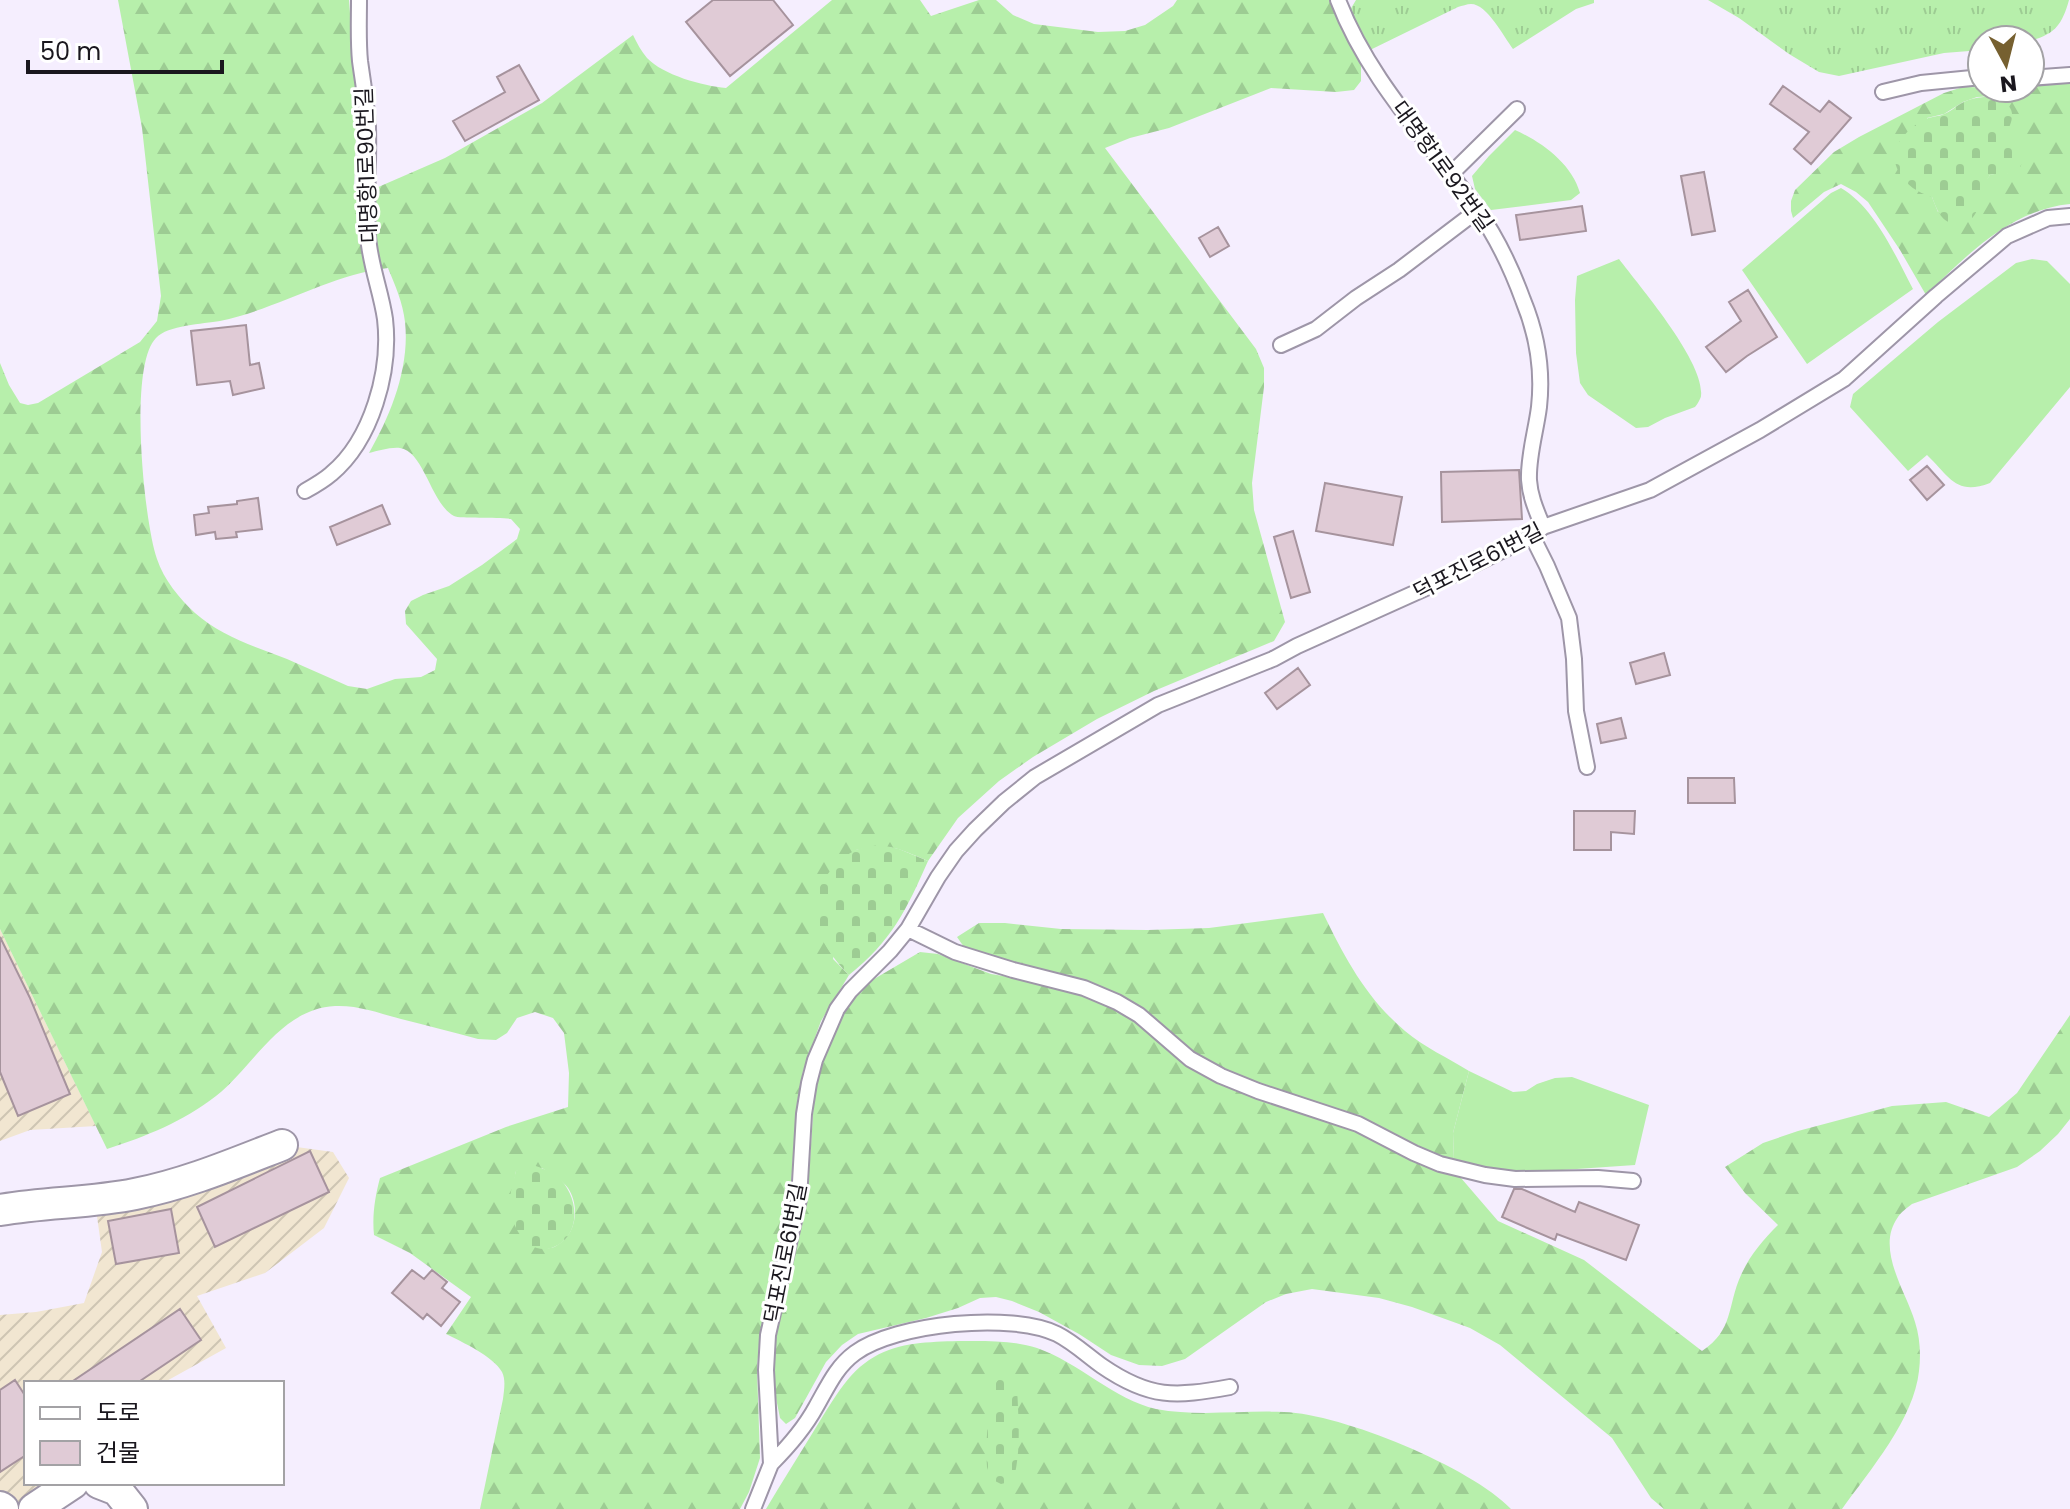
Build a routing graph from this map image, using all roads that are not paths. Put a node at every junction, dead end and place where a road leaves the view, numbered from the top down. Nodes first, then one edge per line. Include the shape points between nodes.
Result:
1 (359, 0) edge
2 (1338, 0) edge
3 (2070, 75) edge
4 (2046, 77) edge
5 (1966, 79) edge
6 (1883, 92) dead end
7 (1517, 109) dead end
8 (1451, 174) junction
9 (1478, 210) junction
10 (2070, 216) edge
11 (1281, 345) dead end
12 (305, 491) dead end
13 (1538, 531) junction
14 (1587, 767) dead end
15 (908, 929) junction
16 (282, 1145) dead end
17 (1633, 1181) dead end
18 (0, 1210) edge
19 (1230, 1387) dead end
20 (771, 1464) junction
21 (70, 1485) edge
22 (104, 1485) edge
23 (34, 1509) edge
24 (132, 1509) edge
25 (753, 1509) edge

1 - 12 lane, 대명항1로90번길 via 368,127 366,209 385,320 385,363 372,413 358,440 331,474
2 - 8 lane, 대명항1로92번길 via 1368,63
3 - 4 lane
5 - 6 lane
7 - 8 lane
8 - 9 lane, 대명항1로92번길
9 - 11 lane via 1316,329
9 - 13 lane, 대명항1로92번길 via 1505,257 1534,330 1540,386 1529,480
10 - 13 lane, 덕포진로61번길 via 2048,218 2007,236 1844,379 1760,430 1650,490
13 - 14 lane, 대명항1로92번길 via 1569,618 1576,711
13 - 15 lane, 덕포진로61번길 via 1273,659 1158,705 1035,777 965,841
15 - 17 lane via 955,952 1117,1002 1190,1059 1221,1076 1358,1124 1440,1164 1515,1179
15 - 20 lane, 덕포진로61번길 via 837,1009 809,1083 799,1199 768,1335
16 - 18 street via 167,1187
19 - 20 lane via 1159,1393 1119,1376 1056,1334 1022,1324 985,1322 915,1330 858,1351 842,1365 795,1440
20 - 25 lane, 덕포진로61번길
21 - 23 street
22 - 24 street via 117,1490

